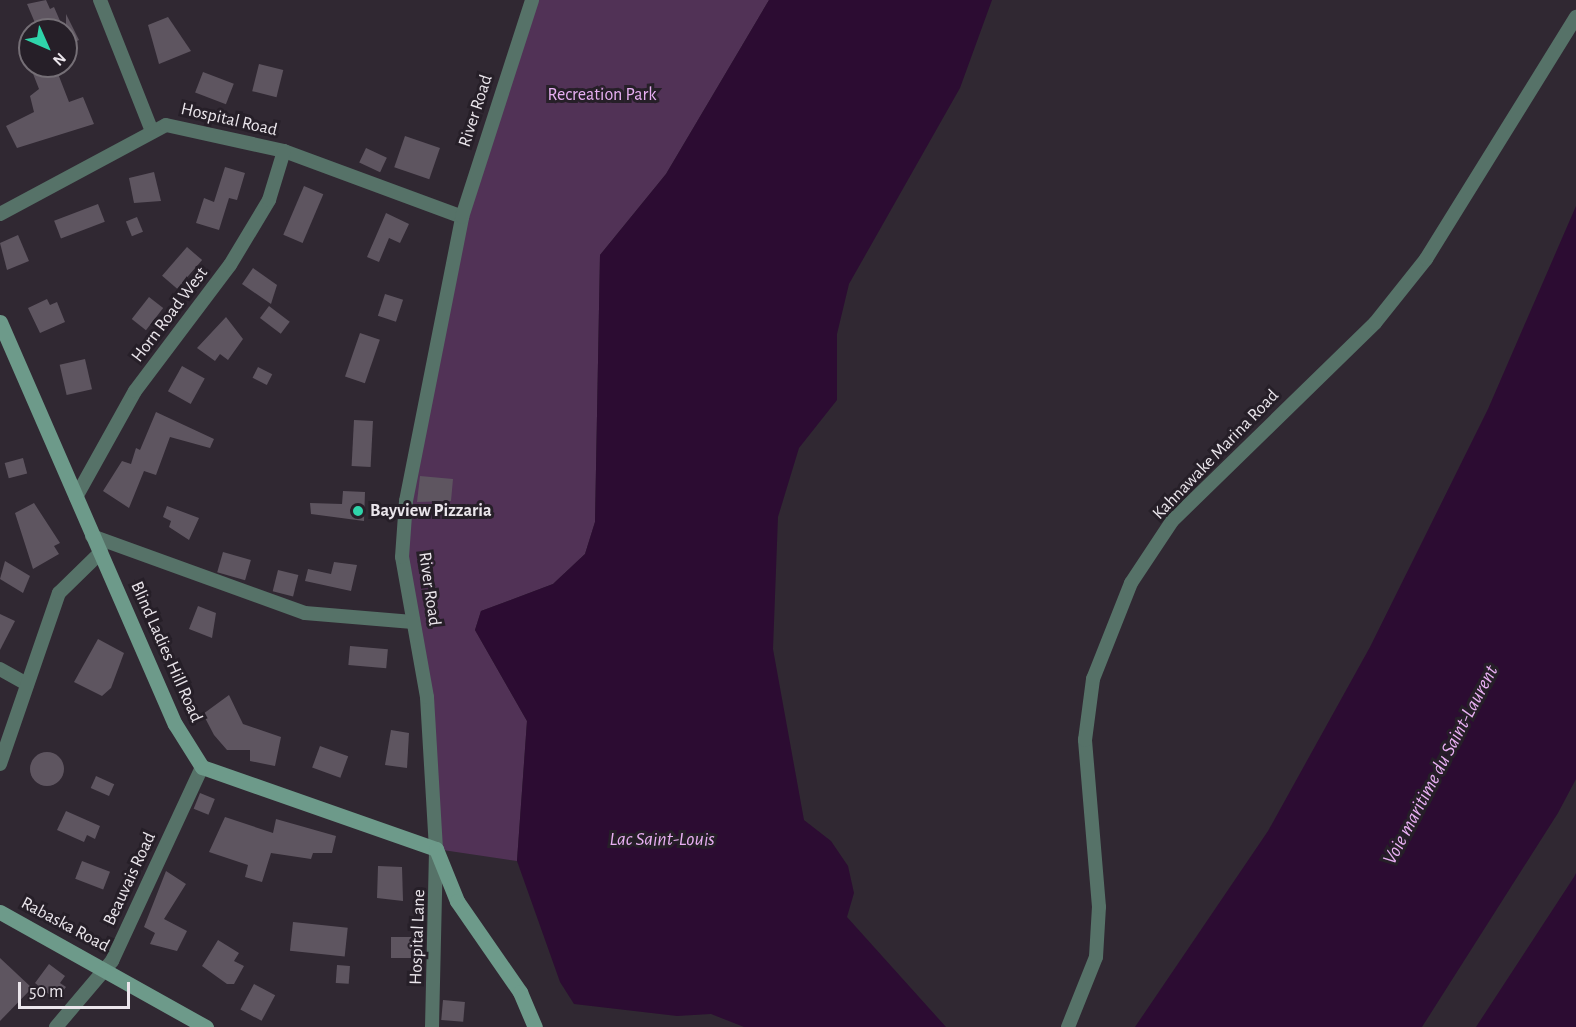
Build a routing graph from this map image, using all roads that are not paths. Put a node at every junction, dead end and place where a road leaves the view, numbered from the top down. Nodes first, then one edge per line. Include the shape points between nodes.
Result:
1 (100, 0) edge
2 (532, 0) edge
3 (1576, 17) edge
4 (151, 129) junction
5 (285, 151) junction
6 (0, 214) edge
7 (462, 218) junction
8 (0, 322) edge
9 (76, 497) junction
10 (92, 536) junction
11 (100, 552) junction
12 (413, 622) junction
13 (0, 669) edge
14 (27, 684) junction
15 (0, 764) edge
16 (202, 767) junction
17 (436, 849) junction
18 (0, 912) edge
19 (106, 970) junction
20 (56, 1027) edge
21 (206, 1027) edge
22 (432, 1027) edge
23 (535, 1027) edge
24 (1068, 1027) edge

1 - 4 street
2 - 7 street, River Road
3 - 24 street, Kahnawake Marina Road via 1426,259 1375,323 1172,521 1131,583 1093,679 1085,740 1099,907 1096,957
4 - 5 street, Hospital Road via 189,126
4 - 6 street, Hospital Road
5 - 7 street, Hospital Road
5 - 9 street, Horn Road West via 268,200 230,265 135,391
7 - 12 street, River Road via 406,501 402,557
8 - 9 street, Blind Ladies Hill Road
9 - 10 street, Blind Ladies Hill Road
10 - 11 street, Blind Ladies Hill Road
10 - 12 street via 305,613
11 - 14 street via 59,593
11 - 16 street, Blind Ladies Hill Road via 175,724
12 - 17 street, River Road via 428,697
13 - 14 street
14 - 15 street
16 - 17 street
16 - 19 street, Beauvais Road
17 - 22 street, Hospital Lane
17 - 23 street, River Road via 457,901 520,992
18 - 19 street, Rabaska Road
19 - 20 street, Beauvais Road
19 - 21 street, Rabaska Road

